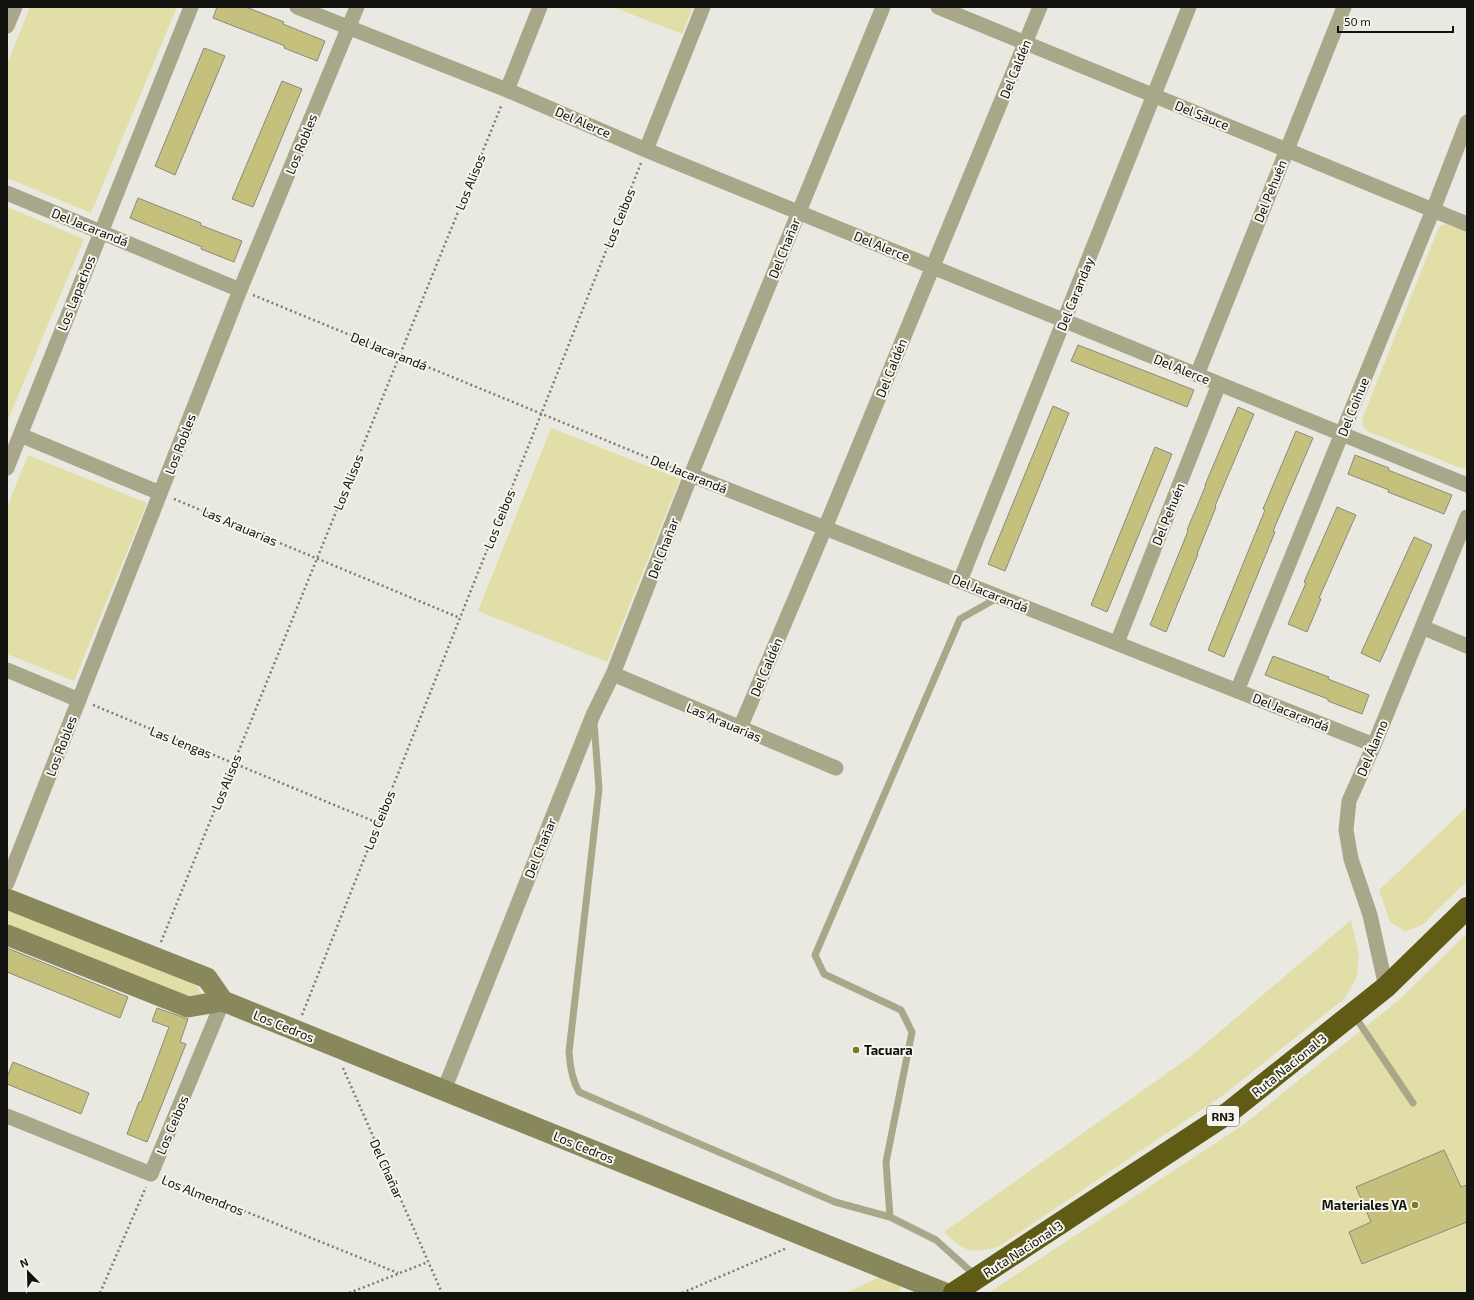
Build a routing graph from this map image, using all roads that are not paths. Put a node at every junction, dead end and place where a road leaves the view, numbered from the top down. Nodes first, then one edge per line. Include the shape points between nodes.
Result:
1 (15, 7) edge
2 (190, 7) edge
3 (297, 7) edge
4 (357, 7) edge
5 (540, 7) edge
6 (703, 7) edge
7 (883, 7) edge
8 (938, 7) edge
9 (1040, 7) edge
10 (1189, 7) edge
11 (1344, 7) edge
12 (7, 26) edge
13 (349, 28) junction
14 (1025, 43) junction
15 (507, 90) junction
16 (1154, 95) junction
17 (1467, 122) edge
18 (646, 150) junction
19 (1287, 150) junction
20 (7, 193) edge
21 (1433, 210) junction
22 (799, 212) junction
23 (1467, 224) edge
24 (101, 232) junction
25 (933, 267) junction
26 (240, 290) junction
27 (1064, 320) junction
28 (1197, 375) junction
29 (1219, 384) junction
30 (1342, 434) junction
31 (20, 435) junction
32 (7, 468) edge
33 (691, 475) junction
34 (1467, 485) edge
35 (160, 494) junction
36 (1467, 517) edge
37 (825, 528) junction
38 (960, 581) junction
39 (999, 597) junction
40 (1422, 627) junction
41 (1117, 643) junction
42 (1467, 646) edge
43 (7, 670) edge
44 (613, 674) junction
45 (1237, 691) junction
46 (79, 700) junction
47 (593, 715) junction
48 (740, 728) junction
49 (1374, 745) junction
50 (836, 768) dead end
51 (7, 883) edge
52 (7, 899) edge
53 (1467, 908) edge
54 (7, 935) edge
55 (1386, 987) junction
56 (223, 1001) junction
57 (1353, 1013) junction
58 (444, 1090) junction
59 (1413, 1103) dead end
60 (7, 1116) edge
61 (151, 1174) joint
62 (890, 1217) junction
63 (978, 1278) junction
64 (945, 1293) edge
65 (954, 1293) edge

1 - 12 street
2 - 24 street, Los Lapachos
3 - 13 street, Del Alerce
4 - 13 street, Los Robles
5 - 15 street
6 - 18 street
7 - 22 street, Del Chañar
8 - 14 street, Del Sauce
9 - 14 street, Del Caldén
10 - 16 street, Del Caranday
11 - 19 street, Del Pehuén
13 - 15 street, Del Alerce
13 - 26 street, Los Robles
14 - 16 street, Del Sauce
14 - 25 street, Del Caldén
15 - 18 street, Del Alerce
16 - 19 street, Del Sauce
16 - 27 street, Del Caranday
17 - 21 street, Del Coihue
18 - 22 street, Del Alerce
19 - 21 street, Del Sauce
19 - 28 street, Del Pehuén
20 - 24 street, Del Jacarandá
21 - 23 street, Del Sauce
21 - 30 street, Del Coihue
22 - 25 street, Del Alerce
22 - 33 street, Del Chañar
24 - 26 street, Del Jacarandá
24 - 31 street, Los Lapachos
25 - 27 street, Del Alerce
25 - 37 street, Del Caldén
26 - 35 street, Los Robles
27 - 28 street, Del Alerce
27 - 38 street, Del Caranday
28 - 29 street, Del Alerce
29 - 30 street, Del Alerce
29 - 41 street, Del Pehuén
30 - 34 street, Del Alerce
30 - 45 street, Del Coihue
31 - 32 street, Los Lapachos
31 - 35 street
33 - 37 street, Del Jacarandá
33 - 44 street, Del Chañar
35 - 46 street, Los Robles
36 - 40 street, Del Álamo
37 - 38 street, Del Jacarandá
37 - 48 street, Del Caldén
38 - 39 street, Del Jacarandá
39 - 41 street, Del Jacarandá
39 - 62 lane via 960,619 815,955 824,974 901,1010 912,1032 886,1162
40 - 42 street
40 - 49 street, Del Álamo
41 - 45 street, Del Jacarandá
43 - 46 street
44 - 47 street, Del Chañar
44 - 48 street, Las Arauarias
45 - 49 street, Del Jacarandá
46 - 51 street, Los Robles
47 - 58 street, Del Chañar
47 - 62 lane via 599,789 569,1052 574,1086 579,1092 835,1202
48 - 50 street, Las Arauarias
49 - 55 street, Del Álamo via 1349,801 1346,830 1351,859 1370,915
52 - 56 street via 207,978
53 - 55 highway, Ruta Nacional 3 / RN3
54 - 56 street via 188,1007
55 - 57 highway, Ruta Nacional 3 / RN3
56 - 58 street, Los Cedros
56 - 61 street, Los Ceibos
57 - 59 lane
57 - 63 highway, Ruta Nacional 3 / RN3 via 1228,1113
58 - 64 street, Los Cedros
60 - 61 street, Los Almendros
62 - 63 lane via 936,1240
63 - 65 highway, Ruta Nacional 3 / RN3

